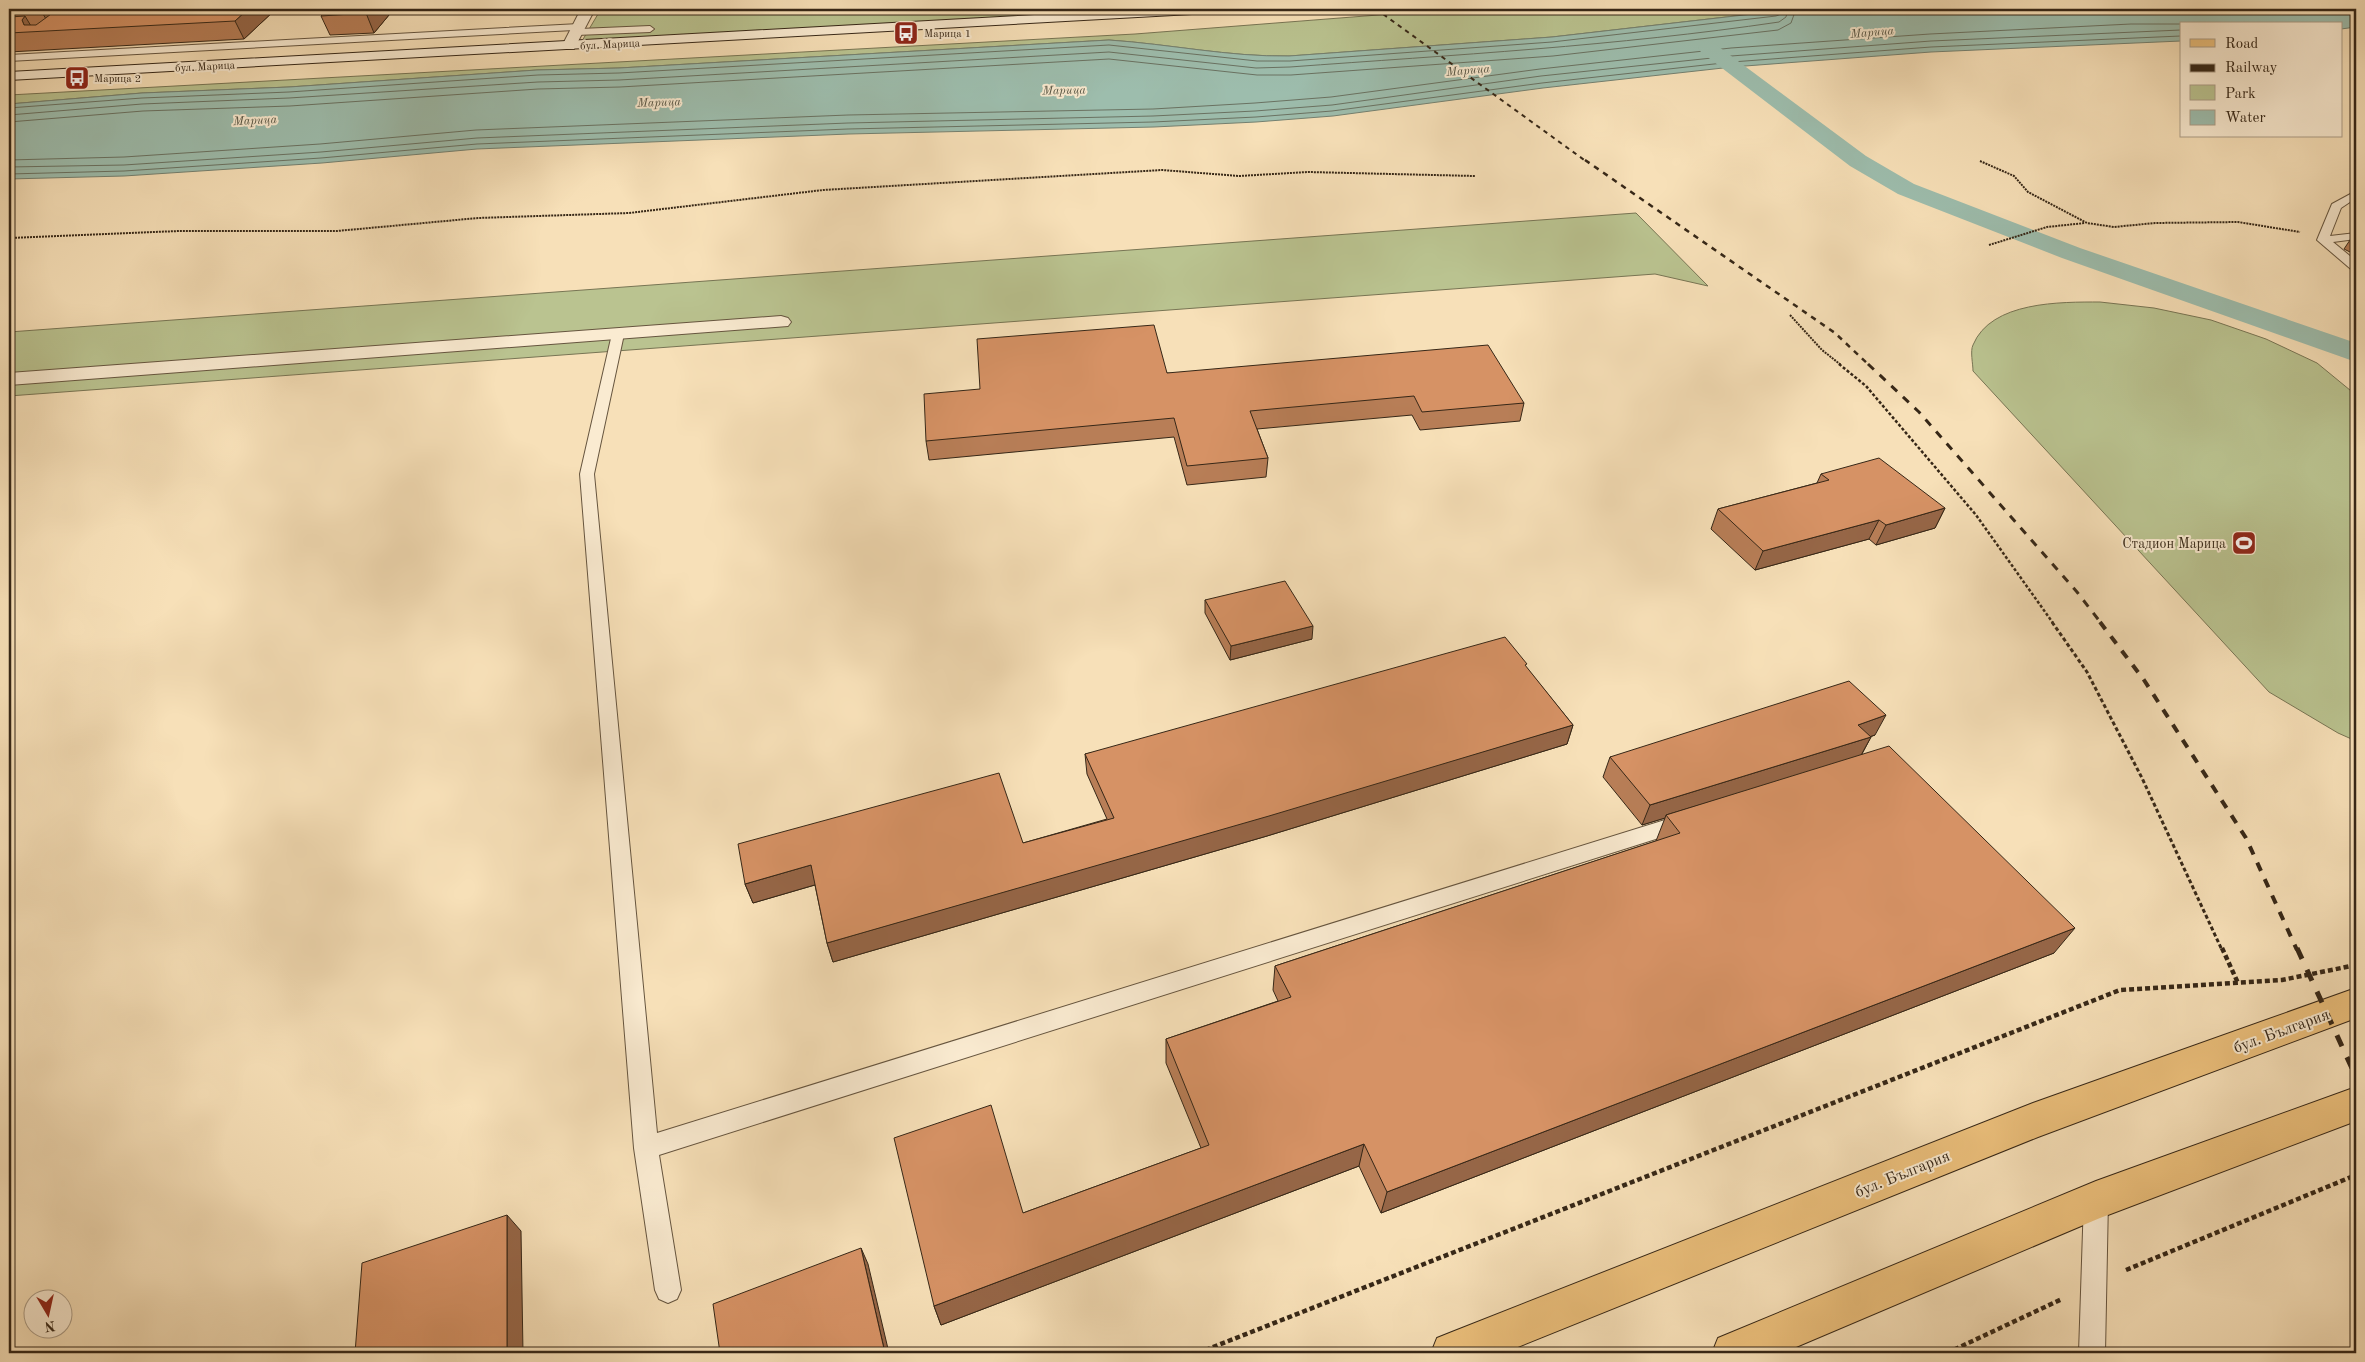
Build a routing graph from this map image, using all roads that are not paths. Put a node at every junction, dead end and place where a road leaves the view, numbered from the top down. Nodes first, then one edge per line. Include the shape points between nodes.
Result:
1 (588, 9) edge
2 (1210, 9) edge
3 (1128, 11) edge
4 (650, 28) dead end
5 (578, 30) junction
6 (569, 46) junction
7 (9, 58) edge
8 (9, 76) edge
9 (2356, 194) edge
10 (2356, 236) edge
11 (2323, 240) junction
12 (2356, 267) edge
13 (781, 322) dead end
14 (618, 334) junction
15 (9, 379) edge
16 (1700, 817) edge
17 (2356, 1003) edge
18 (2356, 1104) edge
19 (646, 1148) junction
20 (2096, 1200) junction
21 (668, 1290) dead end
22 (1452, 1353) edge
23 (1734, 1353) edge
24 (2092, 1353) edge

1 - 5 street
2 - 3 street, бул. Марица
3 - 6 street, бул. Марица
4 - 5 lane
5 - 6 street
5 - 7 lane
6 - 8 street, бул. Марица
9 - 11 lane via 2336,206
10 - 11 lane
11 - 12 lane
13 - 14 street
14 - 15 street
14 - 19 lane via 587,474
16 - 19 lane
17 - 22 main road, бул. България via 2033,1121
18 - 20 main road
19 - 21 lane
20 - 23 main road
20 - 24 lane

